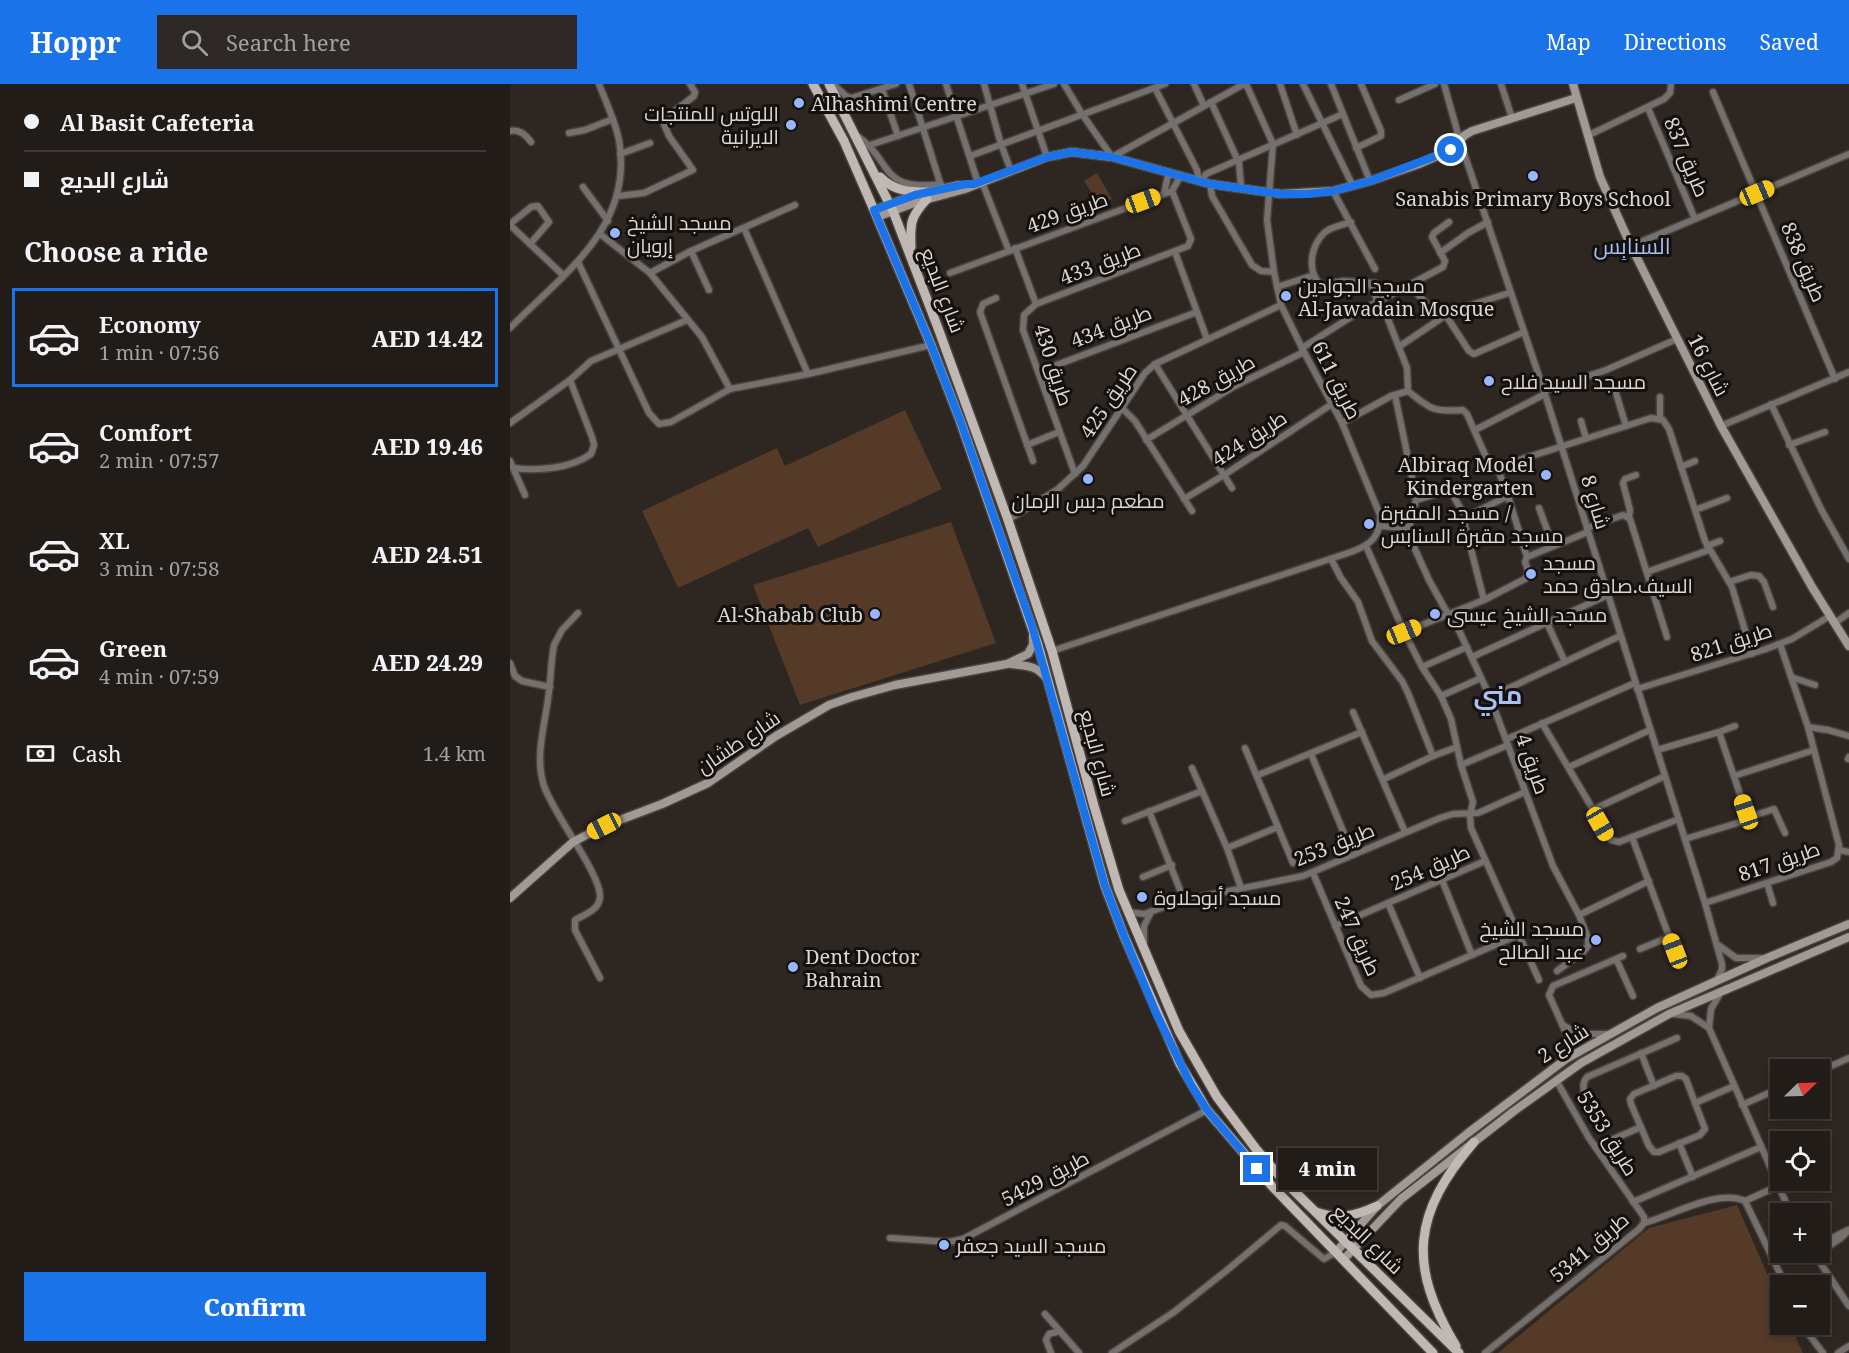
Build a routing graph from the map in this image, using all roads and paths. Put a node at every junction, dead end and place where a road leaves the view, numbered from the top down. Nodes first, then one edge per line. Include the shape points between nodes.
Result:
1 (599, 84) edge
2 (690, 84) edge
3 (813, 84) edge
4 (831, 84) edge
5 (896, 84) edge
6 (909, 84) edge
7 (946, 84) edge
8 (984, 84) edge
9 (1022, 84) edge
10 (1054, 84) edge
11 (1064, 84) edge
12 (1165, 84) edge
13 (1194, 84) edge
14 (1245, 84) edge
15 (1280, 84) edge
16 (1330, 84) edge
17 (1361, 84) edge
18 (1435, 84) edge
19 (1444, 84) edge
20 (1501, 84) edge
21 (1573, 84) edge
22 (1671, 84) edge
23 (1306, 85) edge
24 (882, 88) junction
25 (1155, 88) junction
26 (1713, 92) dead end
27 (1026, 93) junction
28 (1576, 98) junction
29 (1400, 100) dead end
30 (1211, 102) junction
31 (991, 104) junction
32 (1204, 106) junction
33 (1648, 108) junction
34 (1082, 114) junction
35 (1343, 114) junction
36 (957, 115) junction
37 (1512, 118) junction
38 (613, 119) junction
39 (1173, 122) junction
40 (1323, 123) junction
41 (923, 128) junction
42 (510, 131) edge
43 (1038, 131) junction
44 (569, 133) dead end
45 (856, 135) junction
46 (1297, 135) junction
47 (898, 136) junction
48 (1587, 136) junction
49 (1460, 141) junction
50 (531, 142) dead end
51 (650, 143) dead end
52 (1001, 144) junction
53 (1273, 144) junction
54 (870, 145) junction
55 (1356, 148) junction
56 (620, 154) junction
57 (1849, 154) edge
58 (970, 156) junction
59 (1047, 157) junction
60 (1112, 157) junction
61 (1238, 160) junction
62 (873, 171) junction
63 (1011, 171) junction
64 (1169, 172) junction
65 (1181, 175) junction
66 (1370, 181) junction
67 (1204, 182) junction
68 (978, 183) junction
69 (1353, 186) junction
70 (583, 187) dead end
71 (941, 187) junction
72 (1241, 187) junction
73 (1173, 191) junction
74 (1270, 191) junction
75 (1334, 191) junction
76 (1164, 193) junction
77 (1757, 193) junction
78 (618, 196) junction
79 (927, 196) junction
80 (795, 205) dead end
81 (891, 207) junction
82 (876, 214) junction
83 (1695, 219) junction
84 (608, 221) junction
85 (1351, 222) junction
86 (1449, 222) dead end
87 (1488, 222) junction
88 (510, 224) edge
89 (744, 228) junction
90 (600, 234) junction
91 (530, 244) junction
92 (1631, 246) junction
93 (1012, 249) junction
94 (692, 251) junction
95 (1175, 252) junction
96 (1440, 253) junction
97 (912, 256) junction
98 (578, 261) junction
99 (1375, 269) dead end
100 (1274, 272) junction
101 (650, 273) junction
102 (950, 273) dead end
103 (563, 275) junction
104 (1314, 275) junction
105 (1410, 286) junction
106 (1277, 287) junction
107 (709, 290) dead end
108 (1509, 293) junction
109 (996, 298) dead end
110 (1380, 302) junction
111 (1036, 304) junction
112 (1281, 305) junction
113 (1197, 312) junction
114 (1442, 316) junction
115 (687, 320) junction
116 (510, 328) edge
117 (1524, 332) junction
118 (1207, 339) junction
119 (1677, 339) junction
120 (931, 345) junction
121 (1400, 346) junction
122 (619, 348) junction
123 (1303, 350) junction
124 (1155, 364) junction
125 (1038, 372) junction
126 (1849, 372) edge
127 (808, 374) junction
128 (1835, 379) junction
129 (570, 380) junction
130 (730, 389) junction
131 (1408, 391) junction
132 (1544, 393) junction
133 (1616, 393) dead end
134 (1395, 395) junction
135 (1660, 398) dead end
136 (1332, 404) junction
137 (1771, 404) junction
138 (1122, 408) junction
139 (1186, 416) junction
140 (1660, 419) junction
141 (1581, 421) dead end
142 (510, 423) edge
143 (1342, 423) junction
144 (1626, 426) junction
145 (1721, 426) junction
146 (1475, 430) junction
147 (1059, 432) junction
148 (1825, 432) dead end
149 (1586, 438) junction
150 (1146, 440) junction
151 (1027, 445) junction
152 (1789, 445) junction
153 (1561, 446) junction
154 (1033, 461) dead end
155 (1695, 461) dead end
156 (512, 464) edge
157 (1497, 466) junction
158 (1681, 467) junction
159 (1074, 474) junction
160 (1224, 475) junction
161 (1636, 475) dead end
162 (1232, 488) dead end
163 (525, 495) dead end
164 (1508, 496) junction
165 (1727, 498) dead end
166 (1184, 499) junction
167 (1416, 500) junction
168 (1539, 508) dead end
169 (1695, 510) junction
170 (1192, 511) dead end
171 (1629, 517) junction
172 (1466, 518) junction
173 (1008, 520) junction
174 (1380, 526) junction
175 (1409, 528) junction
176 (1588, 530) junction
177 (1720, 541) dead end
178 (1366, 546) junction
179 (1553, 546) junction
180 (1708, 548) junction
181 (1527, 557) junction
182 (1331, 559) junction
183 (1849, 559) edge
184 (1647, 572) junction
185 (1729, 582) junction
186 (1608, 595) junction
187 (1484, 600) junction
188 (1773, 608) dead end
189 (578, 612) dead end
190 (1849, 613) edge
191 (1449, 614) junction
192 (1833, 620) junction
193 (1547, 623) junction
194 (1032, 626) junction
195 (1404, 632) junction
196 (1620, 636) junction
197 (1667, 637) dead end
198 (1780, 644) junction
199 (1849, 646) edge
200 (1467, 647) junction
201 (1052, 651) junction
202 (1752, 654) junction
203 (1472, 657) junction
204 (1565, 662) junction
205 (510, 663) edge
206 (1007, 664) junction
207 (1422, 667) junction
208 (512, 675) edge
209 (1791, 677) junction
210 (1482, 678) junction
211 (1049, 682) junction
212 (1815, 685) dead end
213 (1636, 686) junction
214 (550, 687) junction
215 (1441, 696) junction
216 (1490, 697) junction
217 (1353, 712) dead end
218 (1542, 723) junction
219 (1735, 726) dead end
220 (1808, 727) junction
221 (1650, 730) junction
222 (1362, 732) junction
223 (1719, 732) junction
224 (1849, 736) edge
225 (1508, 742) junction
226 (1457, 747) junction
227 (1245, 748) dead end
228 (1657, 750) junction
229 (1814, 750) junction
230 (1311, 754) junction
231 (1433, 756) junction
232 (1461, 765) junction
233 (1569, 767) junction
234 (1192, 768) dead end
235 (1258, 775) junction
236 (1665, 776) junction
237 (1734, 776) junction
238 (1384, 779) junction
239 (1202, 791) junction
240 (1525, 792) junction
241 (1592, 810) junction
242 (1149, 811) junction
243 (1470, 815) junction
244 (1746, 818) junction
245 (1679, 819) junction
246 (1125, 821) dead end
247 (1278, 827) junction
248 (1405, 832) junction
249 (1785, 833) dead end
250 (1632, 837) junction
251 (1685, 839) junction
252 (573, 842) junction
253 (1227, 848) junction
254 (1839, 850) junction
255 (1849, 852) edge
256 (1353, 855) junction
257 (1485, 861) junction
258 (1293, 863) dead end
259 (1172, 865) junction
260 (1313, 873) junction
261 (1143, 877) dead end
262 (1442, 880) junction
263 (1649, 881) junction
264 (1767, 883) junction
265 (1241, 888) junction
266 (510, 898) edge
267 (1184, 900) junction
268 (1388, 903) junction
269 (1705, 903) junction
270 (1773, 903) dead end
271 (1128, 911) junction
272 (1151, 912) junction
273 (1579, 915) junction
274 (1849, 924) edge
275 (1335, 926) junction
276 (1518, 935) junction
277 (1669, 937) junction
278 (1849, 937) edge
279 (1717, 943) junction
280 (1145, 950) junction
281 (1640, 950) dead end
282 (1472, 955) junction
283 (1623, 956) dead end
284 (1767, 958) junction
285 (1615, 960) junction
286 (1680, 966) dead end
287 (1557, 971) dead end
288 (600, 978) dead end
289 (1420, 978) junction
290 (1539, 980) dead end
291 (1717, 981) junction
292 (1721, 992) junction
293 (1633, 996) dead end
294 (1669, 1014) junction
295 (1562, 1025) junction
296 (1709, 1028) junction
297 (1608, 1034) junction
298 (1677, 1038) dead end
299 (1641, 1053) junction
300 (1849, 1058) edge
301 (1566, 1059) junction
302 (1830, 1067) edge
303 (1556, 1080) junction
304 (1654, 1086) junction
305 (1734, 1086) junction
306 (1770, 1092) edge
307 (1695, 1102) junction
308 (1742, 1105) junction
309 (1207, 1110) junction
310 (1593, 1112) dead end
311 (1641, 1127) junction
312 (1474, 1142) junction
313 (1679, 1143) junction
314 (1595, 1147) junction
315 (1761, 1148) junction
316 (1770, 1168) edge
317 (1693, 1177) junction
318 (1770, 1190) edge
319 (1745, 1201) junction
320 (1633, 1202) junction
321 (1377, 1206) junction
322 (1314, 1212) junction
323 (1644, 1223) junction
324 (890, 1238) dead end
325 (1830, 1239) edge
326 (1830, 1245) edge
327 (1349, 1246) junction
328 (1340, 1255) junction
329 (1823, 1263) edge
330 (1781, 1275) edge
331 (1849, 1306) edge
332 (1045, 1314) dead end
333 (1060, 1331) junction
334 (1809, 1335) edge
335 (1849, 1346) edge
336 (1051, 1353) edge
337 (1079, 1353) edge
338 (1112, 1353) edge
339 (1433, 1353) edge
340 (1460, 1353) edge
341 (1485, 1353) edge
342 (1823, 1353) edge
343 (1838, 1353) edge

1 - 38 street
2 - 78 street via 694,96 668,116 664,124 693,170 644,194
3 - 82 main road, شارع البديع via 844,141
4 - 24 street via 851,98
4 - 45 main road, شارع البديع
5 - 24 street
6 - 41 street
7 - 36 street
8 - 31 street
9 - 27 street
10 - 27 street
11 - 34 street
12 - 25 street
13 - 32 street
14 - 30 street
14 - 53 street, طريق 611
15 - 46 street
16 - 35 street
17 - 55 street via 1382,136
18 - 29 street
19 - 49 street, شارع 8
20 - 37 street
21 - 28 street, شارع 16
22 - 33 street via 1667,97
23 - 40 street
24 - 47 street
25 - 34 street
25 - 39 street
26 - 77 street, طريق 838
27 - 31 street
27 - 43 street
28 - 37 street
28 - 48 street, شارع 16
30 - 32 street
30 - 61 street
31 - 36 street
31 - 52 street
32 - 39 street
33 - 48 street
33 - 83 street, طريق 837
34 - 43 street
34 - 60 street
35 - 40 street
35 - 55 street
36 - 41 street
36 - 58 street
37 - 49 street via 1472,131
38 - 44 street
38 - 56 street
39 - 60 street
39 - 67 street
40 - 46 street
40 - 69 street
41 - 47 street
41 - 71 street
42 - 50 street via 519,131
43 - 52 street
43 - 59 street
45 - 54 street
45 - 62 main road, شارع البديع
46 - 53 street
47 - 54 street
48 - 92 street, شارع 16 via 1608,197
49 - 66 street via 1451,150
49 - 87 street, شارع 8
51 - 56 street
52 - 58 street
52 - 63 street
53 - 61 street
53 - 74 street, طريق 611
54 - 71 street via 896,180 915,186
55 - 66 street
56 - 78 street
57 - 77 street, طريق 837
58 - 68 street
59 - 60 street via 1072,152
59 - 63 street
60 - 64 street
61 - 67 street via 1206,174
61 - 72 street
62 - 79 main road via 895,188
62 - 81 main road, شارع البديع
63 - 68 street
64 - 65 street
64 - 76 street
65 - 67 street
65 - 73 street
66 - 69 street
67 - 72 street
67 - 100 street via 1252,265
68 - 71 street
68 - 79 street
68 - 93 street
69 - 75 street
70 - 84 street
71 - 79 street
72 - 74 street
73 - 76 street, طريق 429
73 - 95 street via 1191,239 1188,246
74 - 75 street
74 - 100 street, طريق 611 via 1267,220
75 - 85 street
76 - 93 street, طريق 429
77 - 83 street, طريق 837
77 - 128 street, طريق 838
78 - 84 street
79 - 81 street
79 - 97 main road via 912,220
80 - 89 street
81 - 82 street
81 - 97 main road, شارع البديع
82 - 120 main road, شارع البديع
83 - 92 street, طريق 837
84 - 90 street
85 - 99 street
85 - 104 street via 1324,233 1312,257
86 - 96 street via 1432,236
87 - 96 street
87 - 108 street, شارع 8
88 - 91 street
88 - 91 street via 538,206 549,222
89 - 94 street
89 - 127 street
90 - 98 street
90 - 101 street
91 - 103 street
92 - 119 street, شارع 16
93 - 102 street, طريق 429
93 - 111 street, طريق 429
94 - 101 street
94 - 107 street
95 - 111 street, طريق 433
95 - 113 street
96 - 105 street, طريق 428 via 1443,267
97 - 173 main road, شارع البديع
98 - 103 street
98 - 122 street
100 - 106 street, طريق 611
101 - 115 street
103 - 116 street
104 - 106 street
104 - 110 street via 1321,285 1343,281 1373,283
105 - 110 street, طريق 428
105 - 114 street
106 - 112 street, طريق 611
108 - 114 street
108 - 117 street, شارع 8
109 - 151 street via 983,304 980,312
110 - 121 street
110 - 123 street, طريق 428
111 - 125 street, طريق 430 via 1024,315 1022,326
112 - 118 street, طريق 425
112 - 123 street, طريق 611
113 - 118 street
113 - 125 street, طريق 434
114 - 117 street via 1474,354
114 - 121 street
115 - 122 street
115 - 130 street via 713,354
117 - 132 street, شارع 8
118 - 124 street, طريق 425
119 - 132 street
119 - 145 street, شارع 16
120 - 127 street
120 - 194 main road, شارع البديع
121 - 131 street via 1407,368
122 - 129 street via 591,361
122 - 130 street via 649,413 659,424 671,422
123 - 136 street, طريق 611
123 - 139 street, طريق 428
124 - 138 street, طريق 425
124 - 139 street
125 - 147 street, طريق 430
126 - 128 street
127 - 130 street
128 - 137 street
129 - 142 street
129 - 156 street via 592,437 591,454 566,465 534,469
131 - 134 street
131 - 146 street via 1438,411 1463,410
132 - 146 street
132 - 153 street, شارع 8
133 - 144 street
134 - 143 street
134 - 167 street
135 - 140 street
136 - 143 street, طريق 611
136 - 160 street, طريق 424
137 - 145 street
137 - 152 street
138 - 150 street
138 - 159 street, طريق 425
139 - 150 street, طريق 428
139 - 160 street
140 - 144 street
140 - 158 street via 1667,426
141 - 149 street
143 - 174 street, طريق 611 via 1380,515
144 - 149 street
145 - 192 street, شارع 16
146 - 157 street via 1486,457
147 - 151 street
147 - 159 street, طريق 430
148 - 152 street
149 - 153 street
150 - 166 street
151 - 154 street
152 - 183 street
153 - 157 street
153 - 176 street, شارع 8
155 - 158 street
156 - 163 street
157 - 164 street
158 - 169 street
159 - 173 street, طريق 425 via 1058,489
160 - 162 street
160 - 166 street, طريق 424
161 - 171 street via 1623,483
164 - 172 street
164 - 181 street
165 - 169 street
166 - 170 street
167 - 172 street via 1450,490
167 - 175 street
168 - 179 street
169 - 180 street
171 - 176 street via 1621,516
171 - 184 street
172 - 187 street via 1464,526
173 - 201 main road, شارع البديع
174 - 175 street
174 - 178 street
175 - 191 street, طريق 4 via 1429,580
176 - 179 street
176 - 186 street, شارع 8
177 - 180 street
178 - 182 street
178 - 195 street
179 - 181 street
180 - 184 street
180 - 185 street
181 - 187 street via 1526,579
182 - 201 street
182 - 231 street via 1358,602 1372,641 1408,693
184 - 197 street
185 - 188 street via 1759,576
185 - 202 street
186 - 193 street
186 - 196 street, شارع 8
187 - 191 street
189 - 214 street via 554,645
190 - 192 street, طريق 821
191 - 195 street
191 - 200 street, طريق 4
192 - 198 street, طريق 821
192 - 199 street, شارع 16
193 - 203 street
193 - 204 street
194 - 206 street via 1031,650
194 - 211 main road, شارع البديع
195 - 207 street
196 - 204 street
196 - 213 street, شارع 8
198 - 202 street, طريق 821
198 - 209 street, طريق 817
200 - 203 street, طريق 4
200 - 207 street
201 - 271 main road, شارع البديع via 1109,859
202 - 213 street, طريق 821
203 - 210 street, طريق 4
204 - 216 street
205 - 208 street
206 - 211 street via 1038,669
206 - 252 street, شارع طشان via 895,685 829,705 776,735 708,783
207 - 215 street
208 - 214 street
209 - 212 street
209 - 220 street, طريق 817
210 - 215 street
210 - 216 street, طريق 4
211 - 309 main road, شارع البديع via 1113,908 1175,1054
213 - 218 street, طريق 821
213 - 221 street, شارع 8
214 - 252 street via 540,753 542,775
215 - 226 street
216 - 225 street, طريق 4
217 - 222 street
218 - 225 street, طريق 821
218 - 233 street
219 - 223 street
220 - 224 street
220 - 229 street, طريق 817
221 - 228 street, شارع 8
221 - 233 street
222 - 230 street
222 - 238 street
223 - 228 street
223 - 237 street
225 - 232 street, طريق 821
225 - 240 street, طريق 4
226 - 231 street
226 - 232 street
227 - 235 street
228 - 236 street, شارع 8
229 - 237 street
229 - 254 street, طريق 817
230 - 235 street
230 - 256 street
231 - 238 street
232 - 243 street via 1473,802
233 - 241 street
234 - 239 street
235 - 247 street
236 - 241 street
236 - 245 street, شارع 8
237 - 244 street
238 - 248 street
239 - 242 street
239 - 253 street
240 - 243 street, طريق 253
240 - 273 street, طريق 4 via 1553,866
241 - 250 street via 1615,843
242 - 246 street
242 - 259 street
243 - 248 street, طريق 253 via 1446,815
243 - 257 street via 1471,828
244 - 249 street via 1774,809
244 - 251 street
245 - 250 street
245 - 251 street, شارع 8
247 - 253 street
247 - 258 street
248 - 256 street, طريق 253
250 - 263 street
251 - 269 street, شارع 8
252 - 266 street, شارع طشان
252 - 288 street via 600,891 599,904 574,924
253 - 265 street
254 - 255 street
254 - 264 street, طريق 817 via 1831,862
256 - 260 street, طريق 253
257 - 262 street, طريق 254
257 - 276 street
259 - 261 street
259 - 267 street
260 - 265 street, طريق 253
260 - 275 street, طريق 247
262 - 268 street, طريق 254
262 - 282 street
263 - 273 street
263 - 277 street
264 - 269 street, طريق 817
264 - 270 street
265 - 267 street, طريق 253
267 - 272 street, طريق 253
268 - 275 street, طريق 254
268 - 289 street, طريق 254
269 - 279 street, شارع 8
271 - 272 street, طريق 253 via 1140,915
271 - 280 main road, شارع البديع
272 - 280 street via 1144,926
273 - 287 street, طريق 4 via 1587,946
274 - 284 street, شارع 2
275 - 289 street, طريق 247 via 1366,992 1378,995
276 - 282 street, طريق 247
276 - 290 street
277 - 281 street
277 - 286 street
278 - 292 street, شارع 2
279 - 284 street via 1736,957
279 - 291 street, شارع 8 via 1722,964
280 - 322 main road, شارع البديع via 1179,1030 1217,1097 1256,1149
282 - 289 street, طريق 247
283 - 285 street
284 - 291 street, شارع 2
285 - 293 street
285 - 295 street via 1553,986 1550,995
291 - 297 street, شارع 2
292 - 294 street, شارع 2
292 - 296 street via 1712,1009
294 - 296 street via 1691,1016
294 - 303 street, شارع 2
295 - 297 street via 1578,1034
295 - 301 street via 1568,1041
296 - 305 street
297 - 301 street, شارع 2
298 - 299 street
299 - 304 street
299 - 310 street via 1585,1080 1583,1089
300 - 302 street
301 - 321 street, شارع 2
303 - 312 street, شارع 2
303 - 314 street, طريق 5353
304 - 307 street via 1682,1076
304 - 311 street via 1630,1099
305 - 307 street
305 - 308 street
306 - 308 street
307 - 313 street via 1705,1130
308 - 315 street
309 - 324 street, طريق 5429 via 963,1239 949,1242
309 - 328 main road, شارع البديع via 1293,1210
311 - 313 street via 1654,1152
311 - 314 street
312 - 327 street, شارع 2
312 - 340 main road via 1435,1197 1425,1228 1430,1296
313 - 317 street
314 - 320 street, طريق 5353
315 - 316 street
315 - 317 street, طريق 5341
317 - 320 street, طريق 5341
318 - 319 street
319 - 323 street via 1715,1198
319 - 330 street
320 - 323 street, طريق 5341
321 - 322 main road via 1342,1218
321 - 327 street, شارع 2
322 - 327 main road, شارع البديع
323 - 341 street, طريق 5341
325 - 326 street via 1849,1230
327 - 328 street, شارع 2
327 - 340 main road, شارع البديع
328 - 338 street via 1324,1259 1281,1225 1174,1312
328 - 339 main road, شارع البديع
329 - 331 street
332 - 333 street
333 - 336 street via 1049,1334 1046,1340
333 - 337 street
334 - 342 street
335 - 343 street

